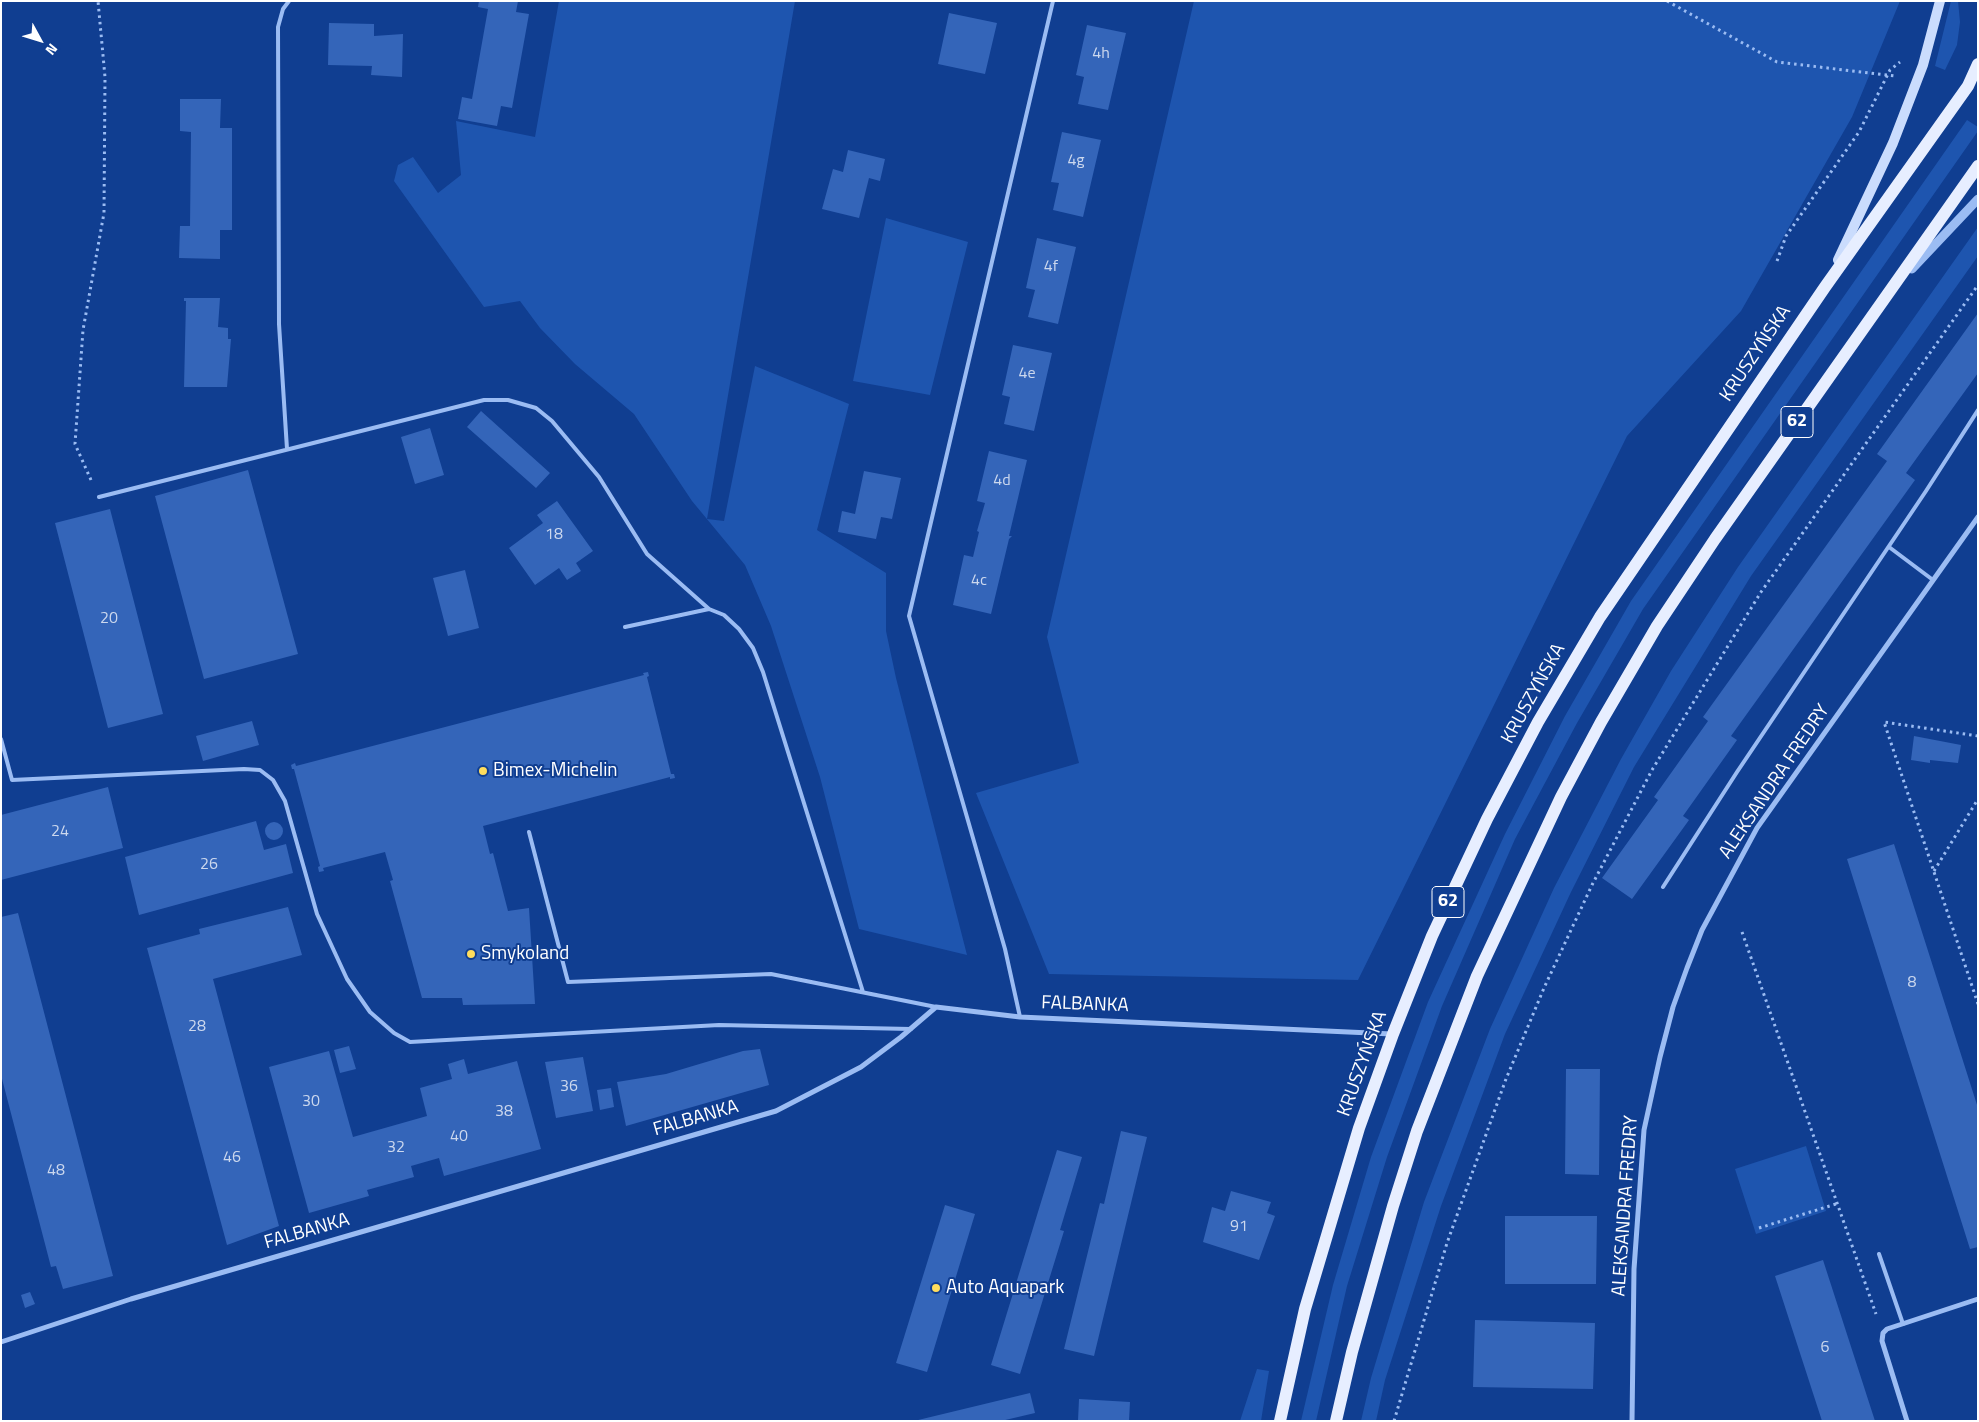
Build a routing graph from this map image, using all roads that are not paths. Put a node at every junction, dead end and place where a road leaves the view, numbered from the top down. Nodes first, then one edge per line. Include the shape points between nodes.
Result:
1 (289, 1) edge
2 (1053, 1) edge
3 (1940, 1) edge
4 (1978, 64) edge
5 (1978, 166) edge
6 (1978, 199) edge
7 (1825, 286) junction
8 (1880, 304) junction
9 (1978, 410) edge
10 (287, 450) junction
11 (99, 497) road end
12 (1978, 517) edge
13 (1889, 546) junction
14 (1933, 580) junction
15 (708, 609) junction
16 (625, 626) dead end
17 (1, 739) edge
18 (529, 832) dead end
19 (1663, 887) dead end
20 (863, 992) junction
21 (936, 1007) junction
22 (1020, 1017) junction
23 (911, 1029) junction
24 (1392, 1034) junction
25 (1879, 1254) dead end
26 (1978, 1300) edge
27 (1903, 1324) junction
28 (1, 1342) edge
29 (1280, 1421) edge
30 (1336, 1421) edge
31 (1632, 1421) edge
32 (1907, 1421) edge

1 - 10 lane via 278,27 279,324
2 - 22 lane via 909,616 1005,949
3 - 7 main road via 1922,65 1887,158
4 - 7 main road, KRUSZYŃSKA / 62 via 1968,86
5 - 8 main road, 62
6 - 8 street
7 - 24 main road, KRUSZYŃSKA / 62 via 1565,674 1487,819 1432,936
8 - 30 main road, 62 via 1714,539 1657,626 1561,797 1477,976 1417,1131 1352,1352
9 - 13 lane
10 - 11 lane
10 - 15 lane via 484,400 525,403 552,421 599,477 647,554
12 - 14 street, ALEKSANDRA FREDRY
13 - 14 lane
13 - 19 lane
14 - 31 street, ALEKSANDRA FREDRY via 1757,828 1702,930 1678,991 1650,1095 1640,1168 1634,1269
15 - 16 lane
15 - 20 lane via 724,615 739,628 753,648
17 - 23 lane via 12,780 260,770 273,780 285,801 317,914 347,979 370,1012 410,1042 719,1025
18 - 20 lane via 568,982 771,974
20 - 21 lane
21 - 22 street, FALBANKA
21 - 23 street, FALBANKA
22 - 24 street, FALBANKA
23 - 28 street, FALBANKA via 861,1067 776,1111 131,1298
24 - 29 main road, KRUSZYŃSKA / 62 via 1330,1218
25 - 27 lane
26 - 27 street
27 - 32 street via 1887,1329 1882,1341

